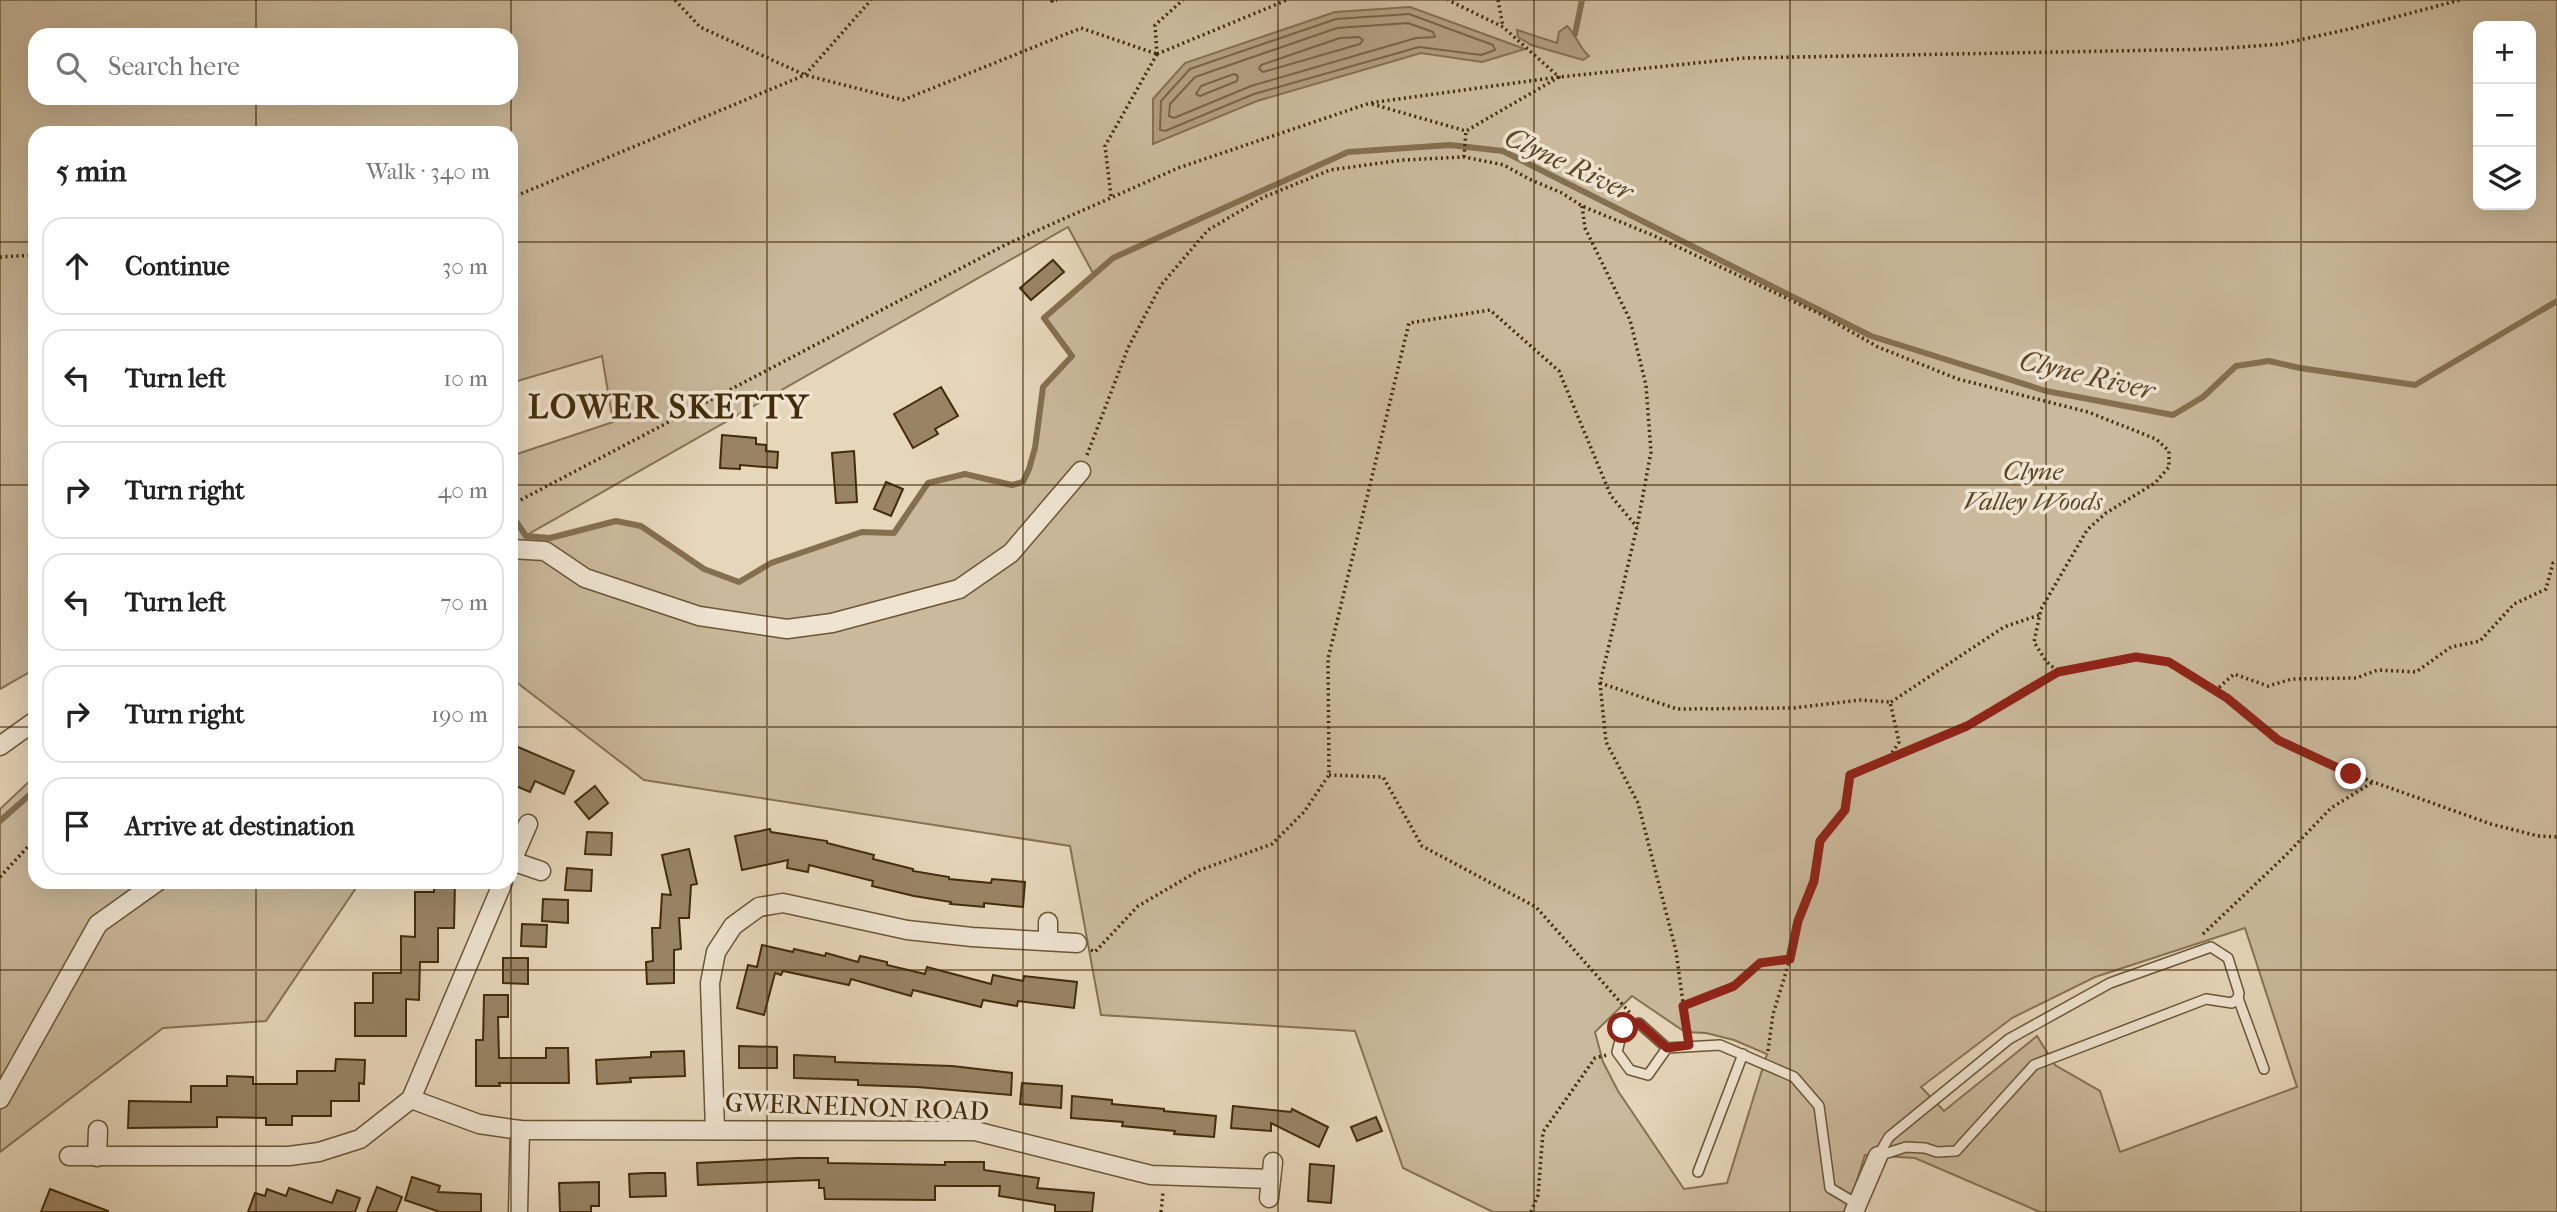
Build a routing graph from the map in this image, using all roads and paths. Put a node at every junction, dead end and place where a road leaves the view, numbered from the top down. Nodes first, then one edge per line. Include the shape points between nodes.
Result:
1 (675, 0) edge
2 (871, 0) edge
3 (1183, 0) edge
4 (1287, 0) edge
5 (1448, 0) edge
6 (1498, 0) edge
7 (2460, 0) edge
8 (1503, 27) junction
9 (1157, 54) junction
10 (805, 75) junction
11 (1559, 77) junction
12 (1370, 103) junction
13 (1465, 131) junction
14 (1464, 157) junction
15 (518, 195) edge
16 (1111, 197) junction
17 (1582, 206) junction
18 (28, 255) edge
19 (0, 257) edge
20 (1081, 471) joint
21 (518, 501) edge
22 (1637, 527) junction
23 (518, 549) edge
24 (2557, 561) edge
25 (2039, 615) junction
26 (2058, 672) junction
27 (1600, 683) junction
28 (2215, 691) junction
29 (1890, 702) junction
30 (28, 726) edge
31 (0, 746) edge
32 (1886, 760) junction
33 (1329, 775) junction
34 (2373, 782) junction
35 (528, 824) dead end
36 (2557, 836) edge
37 (518, 846) edge
38 (28, 847) edge
39 (518, 864) edge
40 (541, 871) dead end
41 (0, 877) edge
42 (147, 889) edge
43 (500, 889) edge
44 (1048, 922) dead end
45 (1048, 941) junction
46 (1077, 943) joint
47 (2179, 958) junction
48 (1790, 959) junction
49 (2238, 998) junction
50 (1683, 1006) junction
51 (1639, 1023) junction
52 (1689, 1045) junction
53 (1667, 1048) junction
54 (1618, 1052) junction
55 (1743, 1054) junction
56 (1767, 1064) junction
57 (2264, 1069) dead end
58 (411, 1098) junction
59 (0, 1099) edge
60 (98, 1130) dead end
61 (520, 1130) junction
62 (715, 1130) junction
63 (69, 1156) dead end
64 (1878, 1156) junction
65 (97, 1157) junction
66 (1698, 1172) dead end
67 (1269, 1198) dead end
68 (1855, 1208) edge
69 (518, 1212) edge
70 (1531, 1212) edge

1 - 10 path via 700,27
2 - 10 path
3 - 9 path via 1155,25
4 - 9 path
5 - 8 path
6 - 8 path
7 - 11 path via 2281,44 1745,58
8 - 11 path
9 - 10 path via 1081,28 903,100
9 - 16 path via 1105,146
10 - 15 path
11 - 12 path
11 - 13 path
12 - 13 path
12 - 16 path via 1178,168
13 - 14 path
14 - 17 path via 1504,165
14 - 20 path via 1330,170 1264,197 1208,230 1161,285 1133,338
16 - 21 path via 1007,244
17 - 22 path via 1586,229 1629,320 1646,385 1651,452
17 - 25 path via 1657,237 1900,356 1958,379 2088,412 2156,439 2169,451 2169,467 2155,483 2087,530
18 - 19 path
20 - 23 street via 1011,553 959,589 832,623 786,629 699,616 585,578 545,551
22 - 27 path
22 - 33 path via 1611,496 1559,372 1490,310 1409,323 1328,659
24 - 28 path via 2546,589 2514,604 2480,641 2451,647 2416,672 2378,670 2356,678 2292,679 2268,686 2235,674
25 - 26 path via 2034,642
25 - 29 path via 2004,628
26 - 28 path via 2136,657 2169,662
26 - 32 path via 1967,726
27 - 29 path via 1677,709
27 - 50 path via 1606,742 1638,803 1676,951
28 - 34 path via 2278,740
29 - 32 path via 1899,742
30 - 31 street
32 - 48 path via 1850,775 1845,810 1820,841 1814,881 1798,921
33 - 46 path via 1304,813 1272,844 1200,870 1138,906 1095,952
33 - 51 path via 1383,778 1422,846 1536,906
34 - 36 path via 2491,824
34 - 47 path via 2330,808
35 - 37 street
38 - 41 path
39 - 40 street
42 - 59 street via 98,924
43 - 58 street
44 - 45 street
45 - 46 street
45 - 62 street via 907,930 783,903 759,906 733,926 716,952 710,982
47 - 49 lane via 2211,947 2228,958
47 - 64 lane via 2110,983 2009,1039 1889,1137
48 - 50 path via 1760,963 1734,986
48 - 56 path via 1773,1014
49 - 57 lane
49 - 64 lane via 2232,1003 2206,999 2034,1065 1956,1151 1906,1147
50 - 52 path
51 - 53 lane
51 - 54 lane via 1623,1028
52 - 53 lane
52 - 55 lane via 1720,1045
53 - 54 lane via 1648,1075 1630,1070
54 - 70 path via 1595,1058 1543,1132 1538,1195
55 - 56 lane
55 - 66 lane
56 - 68 lane via 1794,1077 1818,1107 1830,1188
58 - 61 street, GWERNEINON ROAD via 479,1124
58 - 65 street via 360,1139 319,1153
60 - 65 street
61 - 62 street, GWERNEINON ROAD
61 - 69 street
62 - 67 street, GWERNEINON ROAD via 975,1131 1151,1175 1272,1171
63 - 65 street
64 - 68 street

